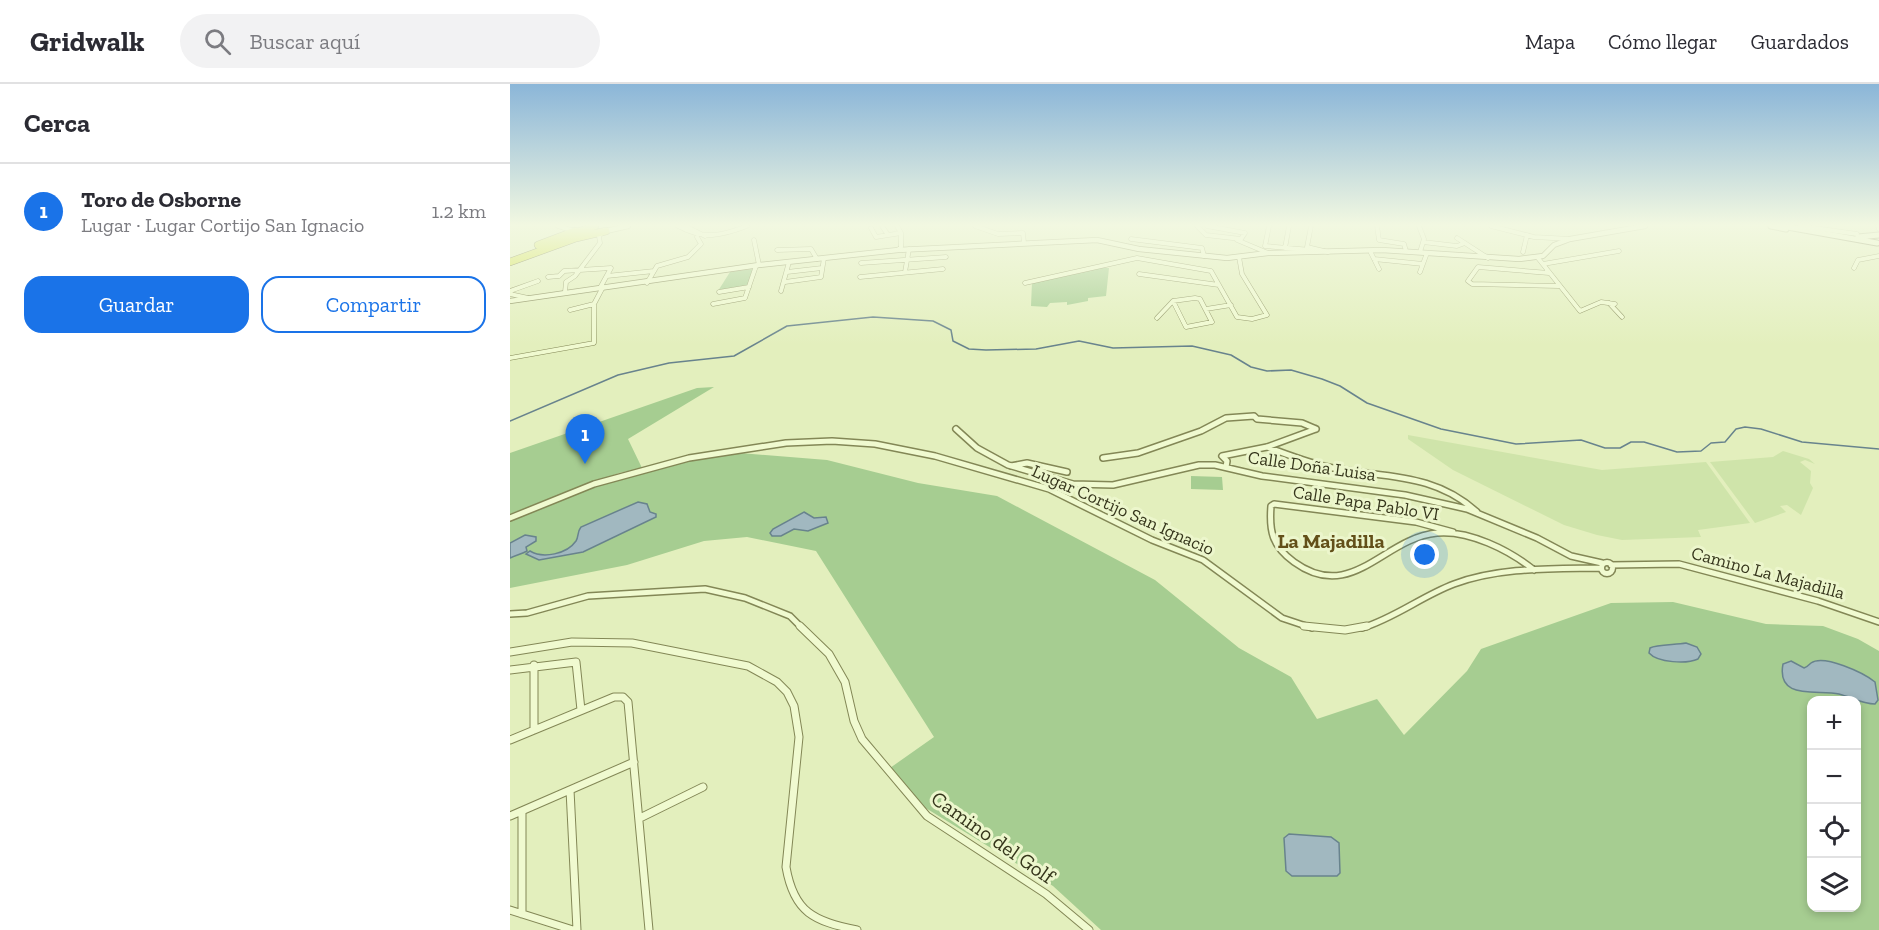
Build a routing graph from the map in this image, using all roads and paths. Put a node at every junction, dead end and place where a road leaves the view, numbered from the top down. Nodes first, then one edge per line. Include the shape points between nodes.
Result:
1 (583, 265) edge
2 (755, 265) edge
3 (758, 265) edge
4 (788, 265) edge
5 (906, 265) edge
6 (1100, 265) edge
7 (1183, 265) edge
8 (1240, 265) edge
9 (1377, 265) edge
10 (1422, 265) edge
11 (1544, 265) edge
12 (657, 266) edge
13 (1478, 267) joint
14 (822, 268) joint
15 (581, 269) junction
16 (1379, 269) dead end
17 (943, 270) dead end
18 (654, 271) junction
19 (787, 272) junction
20 (904, 272) junction
21 (1420, 272) dead end
22 (1139, 273) dead end
23 (1549, 273) junction
24 (607, 276) junction
25 (548, 277) dead end
26 (860, 277) dead end
27 (537, 281) dead end
28 (785, 282) junction
29 (647, 283) junction
30 (1025, 283) dead end
31 (1220, 285) junction
32 (1559, 286) junction
33 (749, 287) junction
34 (601, 288) junction
35 (781, 291) dead end
36 (565, 292) junction
37 (719, 292) dead end
38 (510, 293) edge
39 (528, 298) junction
40 (510, 301) edge
41 (1173, 302) junction
42 (1609, 303) junction
43 (594, 304) junction
44 (713, 304) dead end
45 (1615, 304) dead end
46 (1231, 305) junction
47 (1206, 309) junction
48 (570, 310) dead end
49 (1622, 317) dead end
50 (1157, 318) dead end
51 (594, 343) joint
52 (518, 352) dead end
53 (512, 358) edge
54 (956, 429) dead end
55 (1267, 447) junction
56 (1103, 458) dead end
57 (1011, 466) junction
58 (1226, 467) junction
59 (1067, 472) dead end
60 (1478, 513) junction
61 (510, 518) edge
62 (1416, 522) junction
63 (1453, 532) junction
64 (1421, 535) junction
65 (1611, 565) joint
66 (1601, 566) junction
67 (1534, 570) junction
68 (510, 614) edge
69 (1879, 622) edge
70 (510, 652) edge
71 (534, 665) junction
72 (510, 670) edge
73 (581, 710) junction
74 (534, 730) junction
75 (510, 740) edge
76 (634, 762) junction
77 (703, 787) dead end
78 (570, 790) junction
79 (522, 811) junction
80 (510, 816) edge
81 (640, 818) junction
82 (510, 910) edge
83 (522, 914) junction
84 (575, 930) edge
85 (649, 930) edge
86 (857, 930) edge
87 (1089, 930) edge

1 - 15 street
2 - 29 street
3 - 33 street
4 - 19 street
5 - 20 street
6 - 30 street
7 - 31 street via 1211,271
8 - 46 street via 1267,315 1240,319
9 - 16 street
10 - 21 street
11 - 23 street
12 - 18 street
13 - 23 street
13 - 32 street via 1468,281 1472,284
14 - 19 street
14 - 28 street via 820,277
15 - 24 street via 611,268
15 - 25 street
15 - 36 street via 566,282
17 - 20 street
18 - 24 street
18 - 29 street
19 - 28 street
20 - 26 street
22 - 31 street
23 - 32 street
24 - 34 street
27 - 38 street via 528,287 516,287
28 - 35 street
29 - 34 street
31 - 46 street
32 - 42 street via 1580,310 1600,302
33 - 37 street
33 - 44 street via 745,298
34 - 36 street
34 - 43 street
36 - 39 street
38 - 39 street
39 - 40 street
41 - 47 street via 1200,298
41 - 47 street via 1186,327 1210,324
41 - 50 street
42 - 45 street
42 - 49 street
43 - 48 street
43 - 51 street
46 - 47 street
51 - 53 street
52 - 53 street
54 - 57 street, Calle Doña Luisa via 977,448
55 - 56 street via 1316,429 1302,423 1232,416 1201,432 1138,453
55 - 58 street via 1222,456
55 - 60 street via 1335,469 1438,485 1459,495
57 - 58 street, Calle Doña Luisa via 1076,484 1118,486 1128,480 1199,465
57 - 59 street, Calle Doña Luisa via 1027,463
58 - 60 street, Calle Doña Luisa via 1254,475 1425,498
60 - 66 street, Calle Doña Luisa
61 - 67 street, Lugar Cortijo San Ignacio via 618,477 737,447 855,442 899,448 1054,491 1154,541 1201,559 1263,608 1316,628 1366,628 1453,585
62 - 63 street, Calle Papa Pablo VI
62 - 64 street
62 - 64 street, Calle Papa Pablo VI via 1274,504 1270,537 1274,546 1309,572 1334,577
63 - 64 street
63 - 67 street, Calle Papa Pablo VI via 1527,563
65 - 66 street, Lugar Cortijo San Ignacio via 1611,572
65 - 69 street, Camino La Majadilla via 1679,564 1818,601
66 - 67 street, Lugar Cortijo San Ignacio
68 - 87 street, Camino del Golf via 588,596 705,589 745,598 790,616 829,654 844,682 862,739 927,816 1046,894
70 - 86 street via 572,642 632,643 748,666 777,682 794,706 800,737 786,867 788,884 805,912 818,920
71 - 72 street
71 - 73 street via 576,662
71 - 74 street
73 - 74 street
73 - 76 street via 622,697 629,708
74 - 75 street
76 - 78 street
76 - 81 street
77 - 81 street
78 - 79 street
78 - 84 street
79 - 80 street
79 - 83 street
81 - 85 street
82 - 83 street
83 - 84 street

